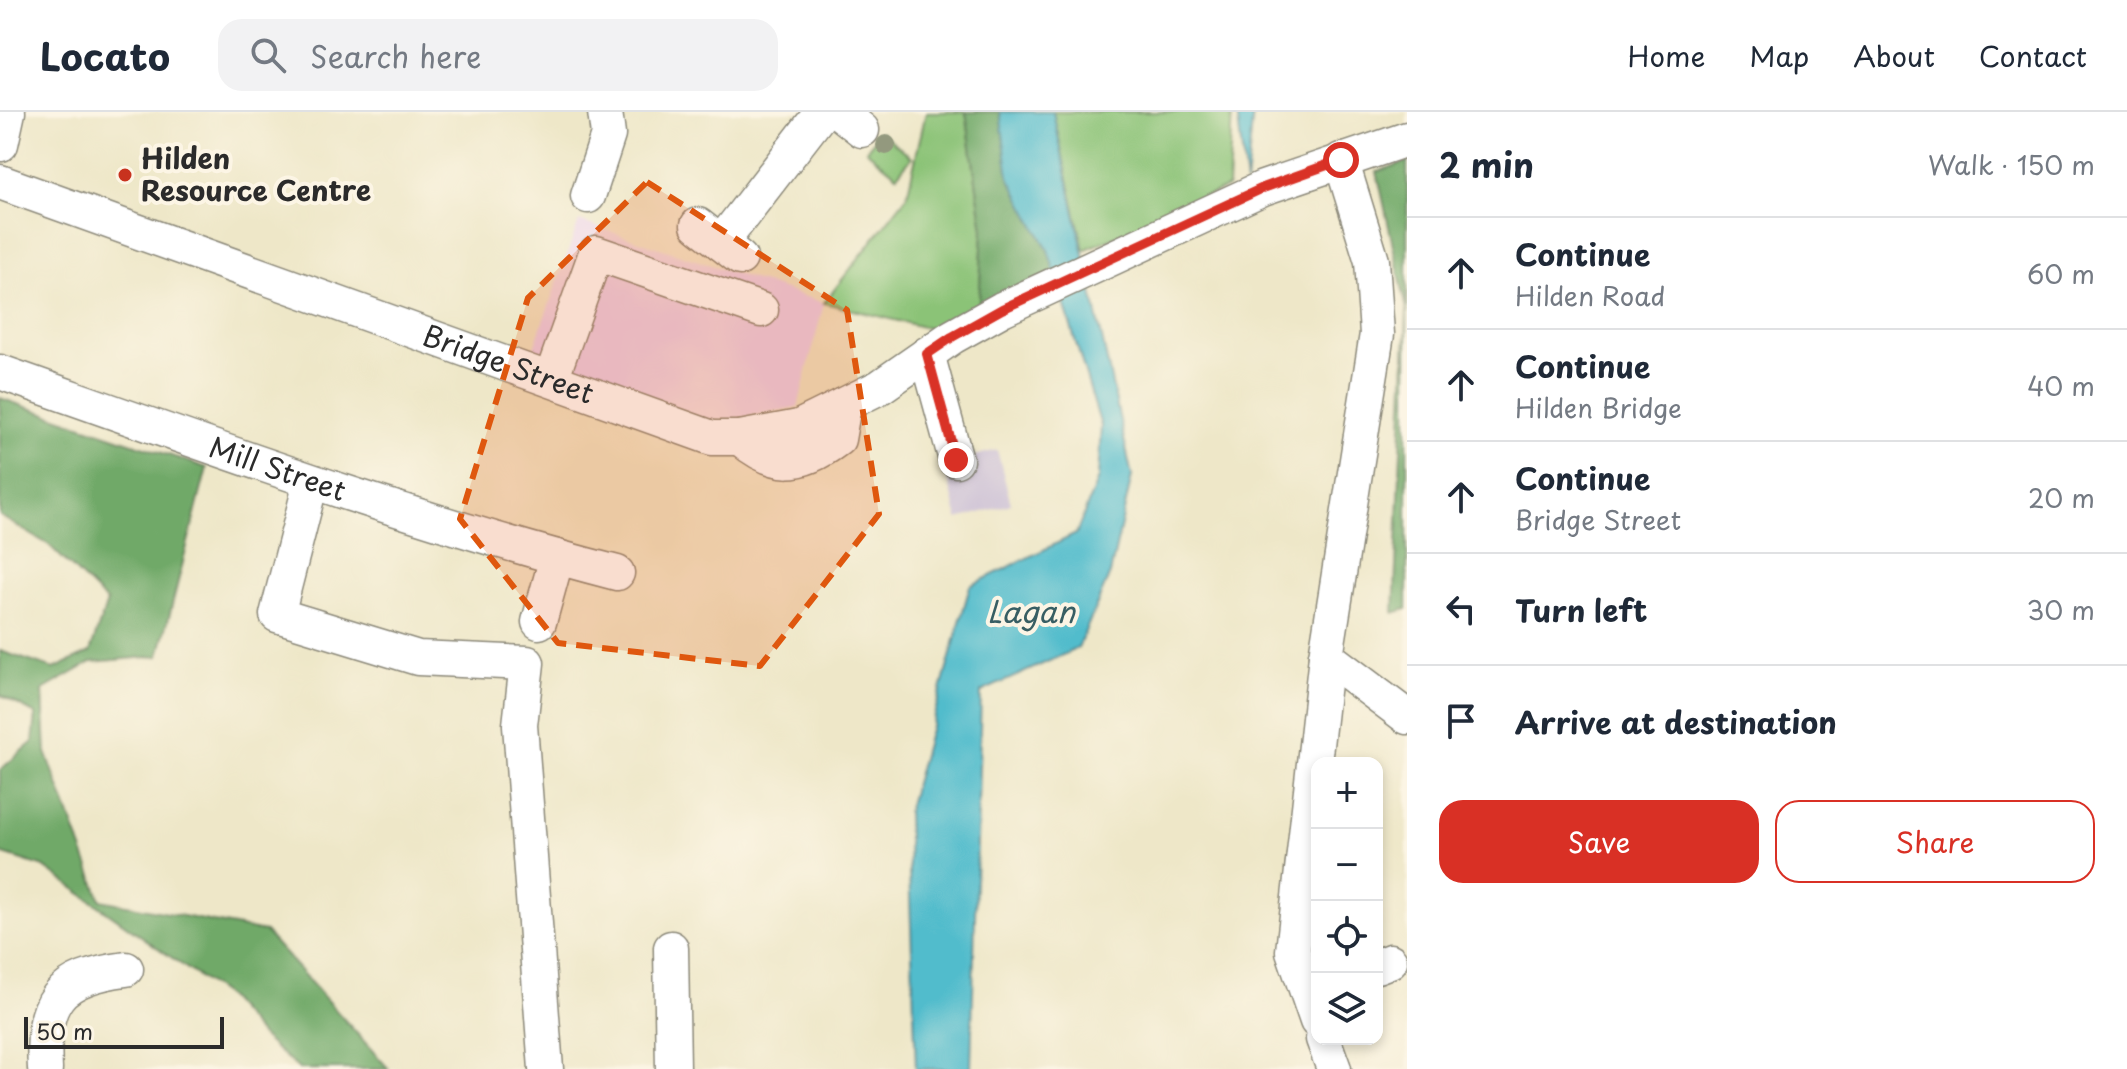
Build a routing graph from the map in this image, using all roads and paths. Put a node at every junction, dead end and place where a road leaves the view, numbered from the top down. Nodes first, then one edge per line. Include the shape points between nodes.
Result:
1 (8, 112) edge
2 (605, 112) edge
3 (822, 112) edge
4 (1407, 139) edge
5 (1, 144) edge
6 (1341, 160) junction
7 (0, 182) edge
8 (588, 196) dead end
9 (720, 242) dead end
10 (761, 310) dead end
11 (927, 354) junction
12 (0, 372) edge
13 (551, 379) junction
14 (956, 460) dead end
15 (311, 482) junction
16 (557, 557) junction
17 (617, 573) dead end
18 (539, 622) dead end
19 (1326, 656) junction
20 (1406, 719) edge
21 (671, 948) dead end
22 (126, 969) dead end
23 (1311, 995) edge
24 (1325, 1045) edge
25 (45, 1069) edge
26 (546, 1069) edge
27 (673, 1069) edge
28 (1334, 1069) edge

1 - 5 street
2 - 8 street via 608,135
3 - 9 street
4 - 6 street, Bridge Street
6 - 11 street, Bridge Street via 1263,188 1002,309
6 - 19 street via 1372,261 1377,334
7 - 13 street, Bridge Street
10 - 13 street via 596,253
11 - 13 street, Bridge Street via 880,387 799,427 740,438 712,438
11 - 14 street
12 - 15 street, Mill Street
15 - 16 street, Mill Street
15 - 26 street via 277,615 418,658 527,663 520,725
16 - 17 street, Mill Street
16 - 18 street
19 - 20 street
19 - 23 street via 1293,951
21 - 27 street
22 - 25 street via 94,973 56,999 43,1035
24 - 28 street

